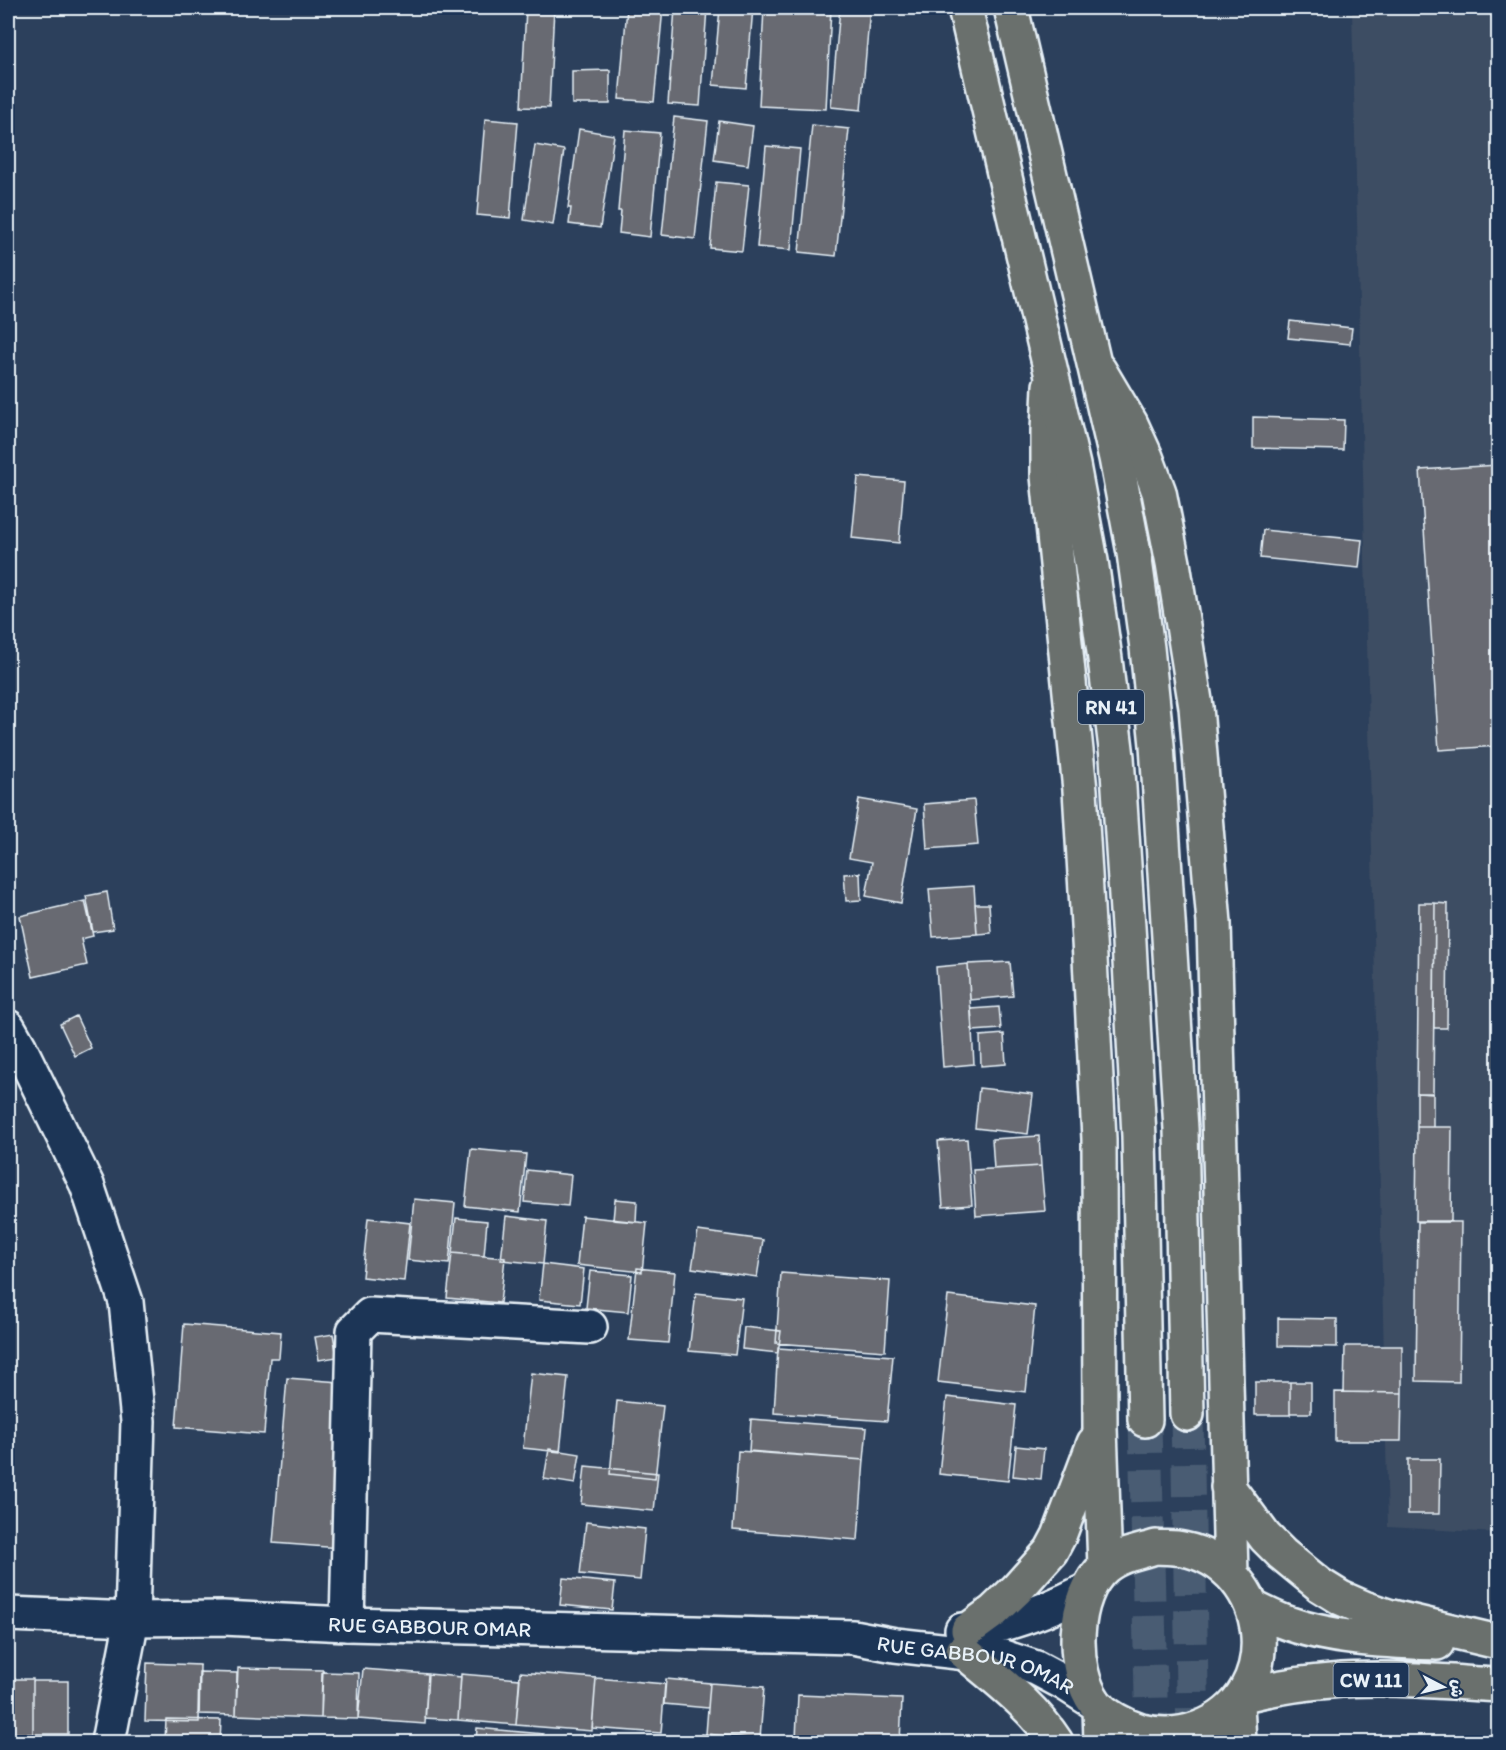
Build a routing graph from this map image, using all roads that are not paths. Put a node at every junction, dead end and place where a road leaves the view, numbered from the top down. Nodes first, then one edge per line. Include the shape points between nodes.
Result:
1 (965, 8) edge
2 (1011, 8) edge
3 (1096, 364) junction
4 (1051, 368) junction
5 (8, 1027) edge
6 (590, 1327) dead end
7 (1187, 1414) tunnel mouth
8 (1145, 1420) tunnel mouth
9 (1100, 1428) junction
10 (1228, 1487) junction
11 (1231, 1574) junction
12 (1096, 1579) junction
13 (1252, 1607) junction
14 (8, 1614) edge
15 (132, 1619) junction
16 (347, 1624) junction
17 (965, 1641) junction
18 (1498, 1644) edge
19 (1498, 1685) edge
20 (1240, 1699) junction
21 (1097, 1705) junction
22 (108, 1743) edge
23 (1056, 1743) edge
24 (1101, 1743) edge
25 (1239, 1743) edge

1 - 4 main road, RN 41
2 - 3 main road, RN 41
3 - 7 main road, RN 41 via 1134,553 1157,745 1181,1129
3 - 10 main road via 1131,424 1159,492 1196,707 1214,923
4 - 8 main road, RN 41 via 1091,561 1117,757 1139,1136
4 - 9 main road via 1048,476 1080,789 1095,1048
5 - 15 street via 87,1185 126,1302 138,1421
6 - 16 street via 370,1315 354,1331
9 - 12 main road
9 - 17 main road via 1051,1551
10 - 11 main road
10 - 18 main road via 1282,1554 1341,1598 1388,1616
11 - 12 main road via 1209,1558 1183,1549 1156,1547 1129,1554
11 - 13 main road
12 - 17 street, RUE GABBOUR OMAR via 1059,1604 999,1624
12 - 21 main road via 1081,1612 1078,1635 1079,1659
13 - 18 main road, CW 111 via 1305,1628 1360,1638
13 - 20 main road via 1259,1643 1254,1670
14 - 15 street, RUE GABBOUR OMAR
15 - 16 street, RUE GABBOUR OMAR via 223,1618
15 - 22 street
16 - 17 street, RUE GABBOUR OMAR via 853,1637 895,1645
17 - 21 street, RUE GABBOUR OMAR via 1036,1668
17 - 23 main road
19 - 20 main road, CW 111 via 1351,1680 1282,1687
20 - 21 main road via 1214,1723 1185,1733 1154,1734 1125,1726
20 - 25 main road
21 - 24 main road

